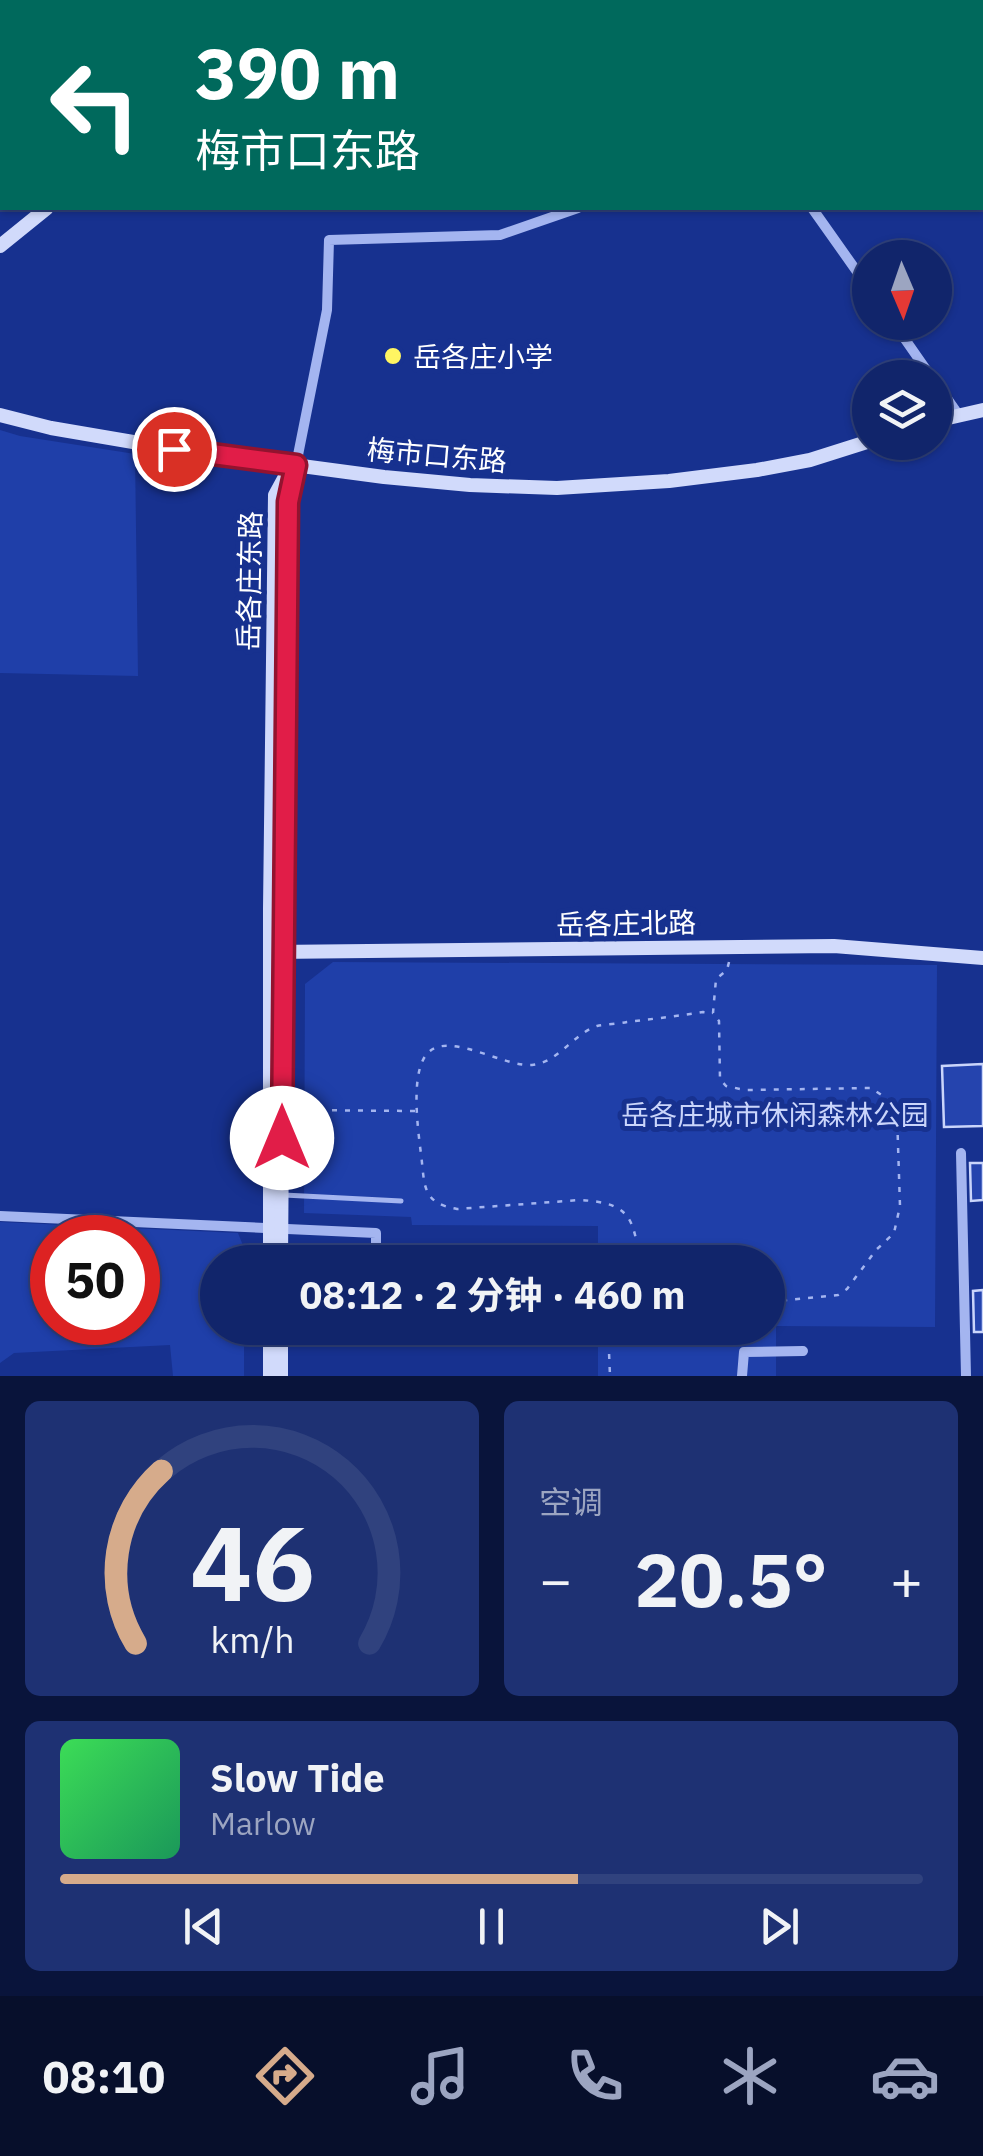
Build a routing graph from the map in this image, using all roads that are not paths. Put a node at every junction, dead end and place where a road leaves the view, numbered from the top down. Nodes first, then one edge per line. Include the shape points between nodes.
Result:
1 (45, 210) edge
2 (572, 210) edge
3 (813, 210) edge
4 (0, 246) edge
5 (852, 265) edge
6 (952, 405) edge
7 (983, 410) edge
8 (958, 414) junction
9 (0, 415) edge
10 (952, 416) edge
11 (852, 447) edge
12 (296, 465) junction
13 (276, 952) junction
14 (983, 958) edge
15 (962, 1154) dead end
16 (282, 1195) junction
17 (401, 1202) dead end
18 (0, 1216) edge
19 (276, 1227) junction
20 (273, 1245) edge
21 (279, 1245) edge
22 (376, 1245) edge
23 (270, 1345) edge
24 (281, 1345) edge
25 (803, 1351) dead end
26 (270, 1376) edge
27 (281, 1376) edge
28 (742, 1376) edge
29 (966, 1376) edge

1 - 4 street
2 - 12 street via 500,234 330,240 327,310
3 - 5 street
6 - 8 street
7 - 8 street
8 - 10 street
9 - 12 street, 梅市口东路
11 - 12 street, 梅市口东路 via 756,470 557,488
12 - 13 street, 岳各庄东路 via 288,502
13 - 14 street, 岳各庄北路 via 834,946
13 - 16 street, 岳各庄东路
13 - 19 street, 岳各庄东路
15 - 29 street
16 - 17 lane
16 - 19 street, 岳各庄东路
18 - 19 street
19 - 20 street, 岳各庄东路
19 - 21 street, 岳各庄东路
19 - 22 street via 376,1233
23 - 26 street
24 - 27 street
25 - 28 street via 744,1352

